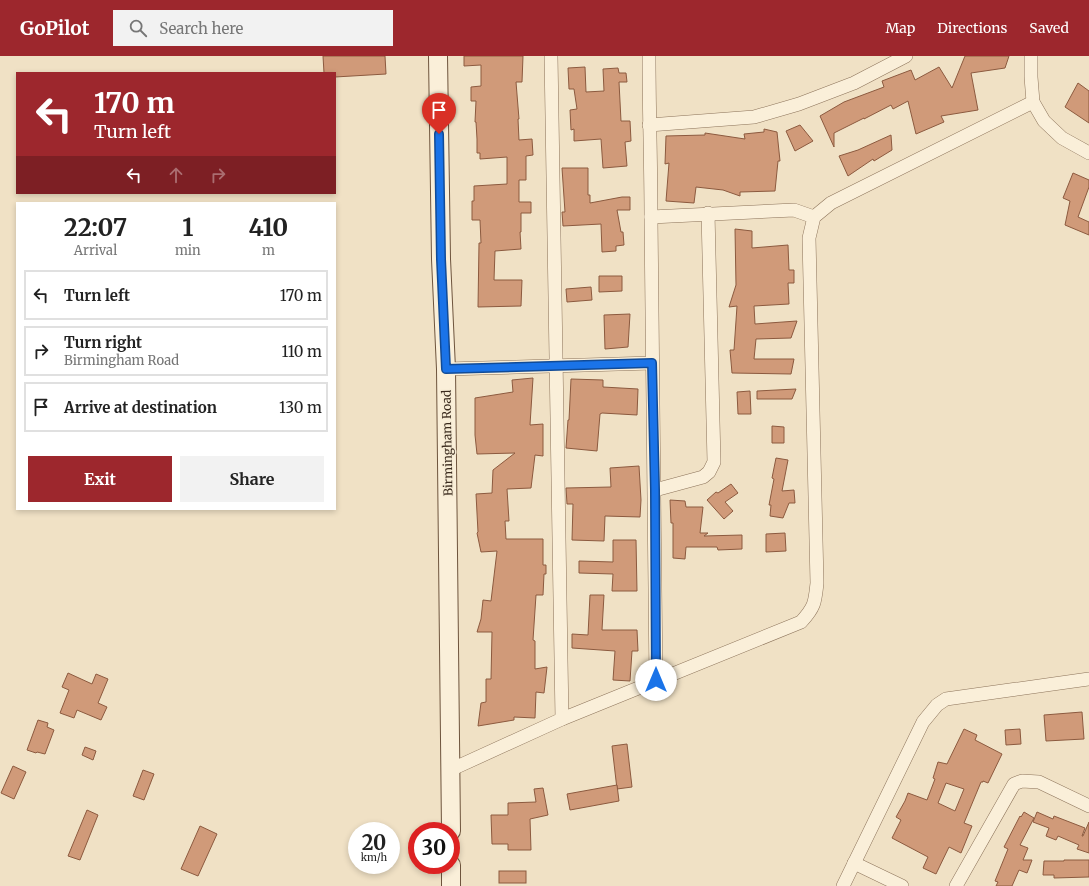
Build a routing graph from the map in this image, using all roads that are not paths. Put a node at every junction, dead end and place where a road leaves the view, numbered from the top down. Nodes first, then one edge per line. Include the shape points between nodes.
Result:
1 (438, 56) edge
2 (551, 56) edge
3 (649, 56) edge
4 (906, 56) edge
5 (1031, 56) edge
6 (1033, 102) junction
7 (649, 125) junction
8 (1089, 153) edge
9 (708, 213) junction
10 (651, 217) junction
11 (814, 217) junction
12 (652, 363) junction
13 (557, 366) junction
14 (446, 369) junction
15 (655, 490) junction
16 (1089, 679) edge
17 (656, 680) junction
18 (562, 719) junction
19 (450, 770) junction
20 (1089, 806) edge
21 (451, 822) edge
22 (854, 863) junction
23 (451, 874) edge
24 (451, 886) edge
25 (843, 886) edge
26 (902, 886) edge
27 (956, 886) edge

1 - 14 street, Birmingham Road via 441,259
2 - 13 street
3 - 7 street
4 - 7 street via 854,84 754,117
5 - 6 street
6 - 8 street via 1044,121 1062,138
6 - 11 street via 831,203
7 - 10 street
9 - 10 street
9 - 11 street via 794,210
9 - 15 street via 714,462 703,477
10 - 12 street
11 - 17 street via 809,238 817,582 815,603 801,622
12 - 13 street
12 - 15 street
13 - 14 street
13 - 18 street
14 - 19 street, Birmingham Road
15 - 17 street
16 - 22 street via 946,699 937,705 923,722
17 - 18 street
18 - 19 street
19 - 21 street, Birmingham Road
20 - 27 street via 1039,782 1022,780 1014,784
22 - 25 street
22 - 26 street
23 - 24 street

